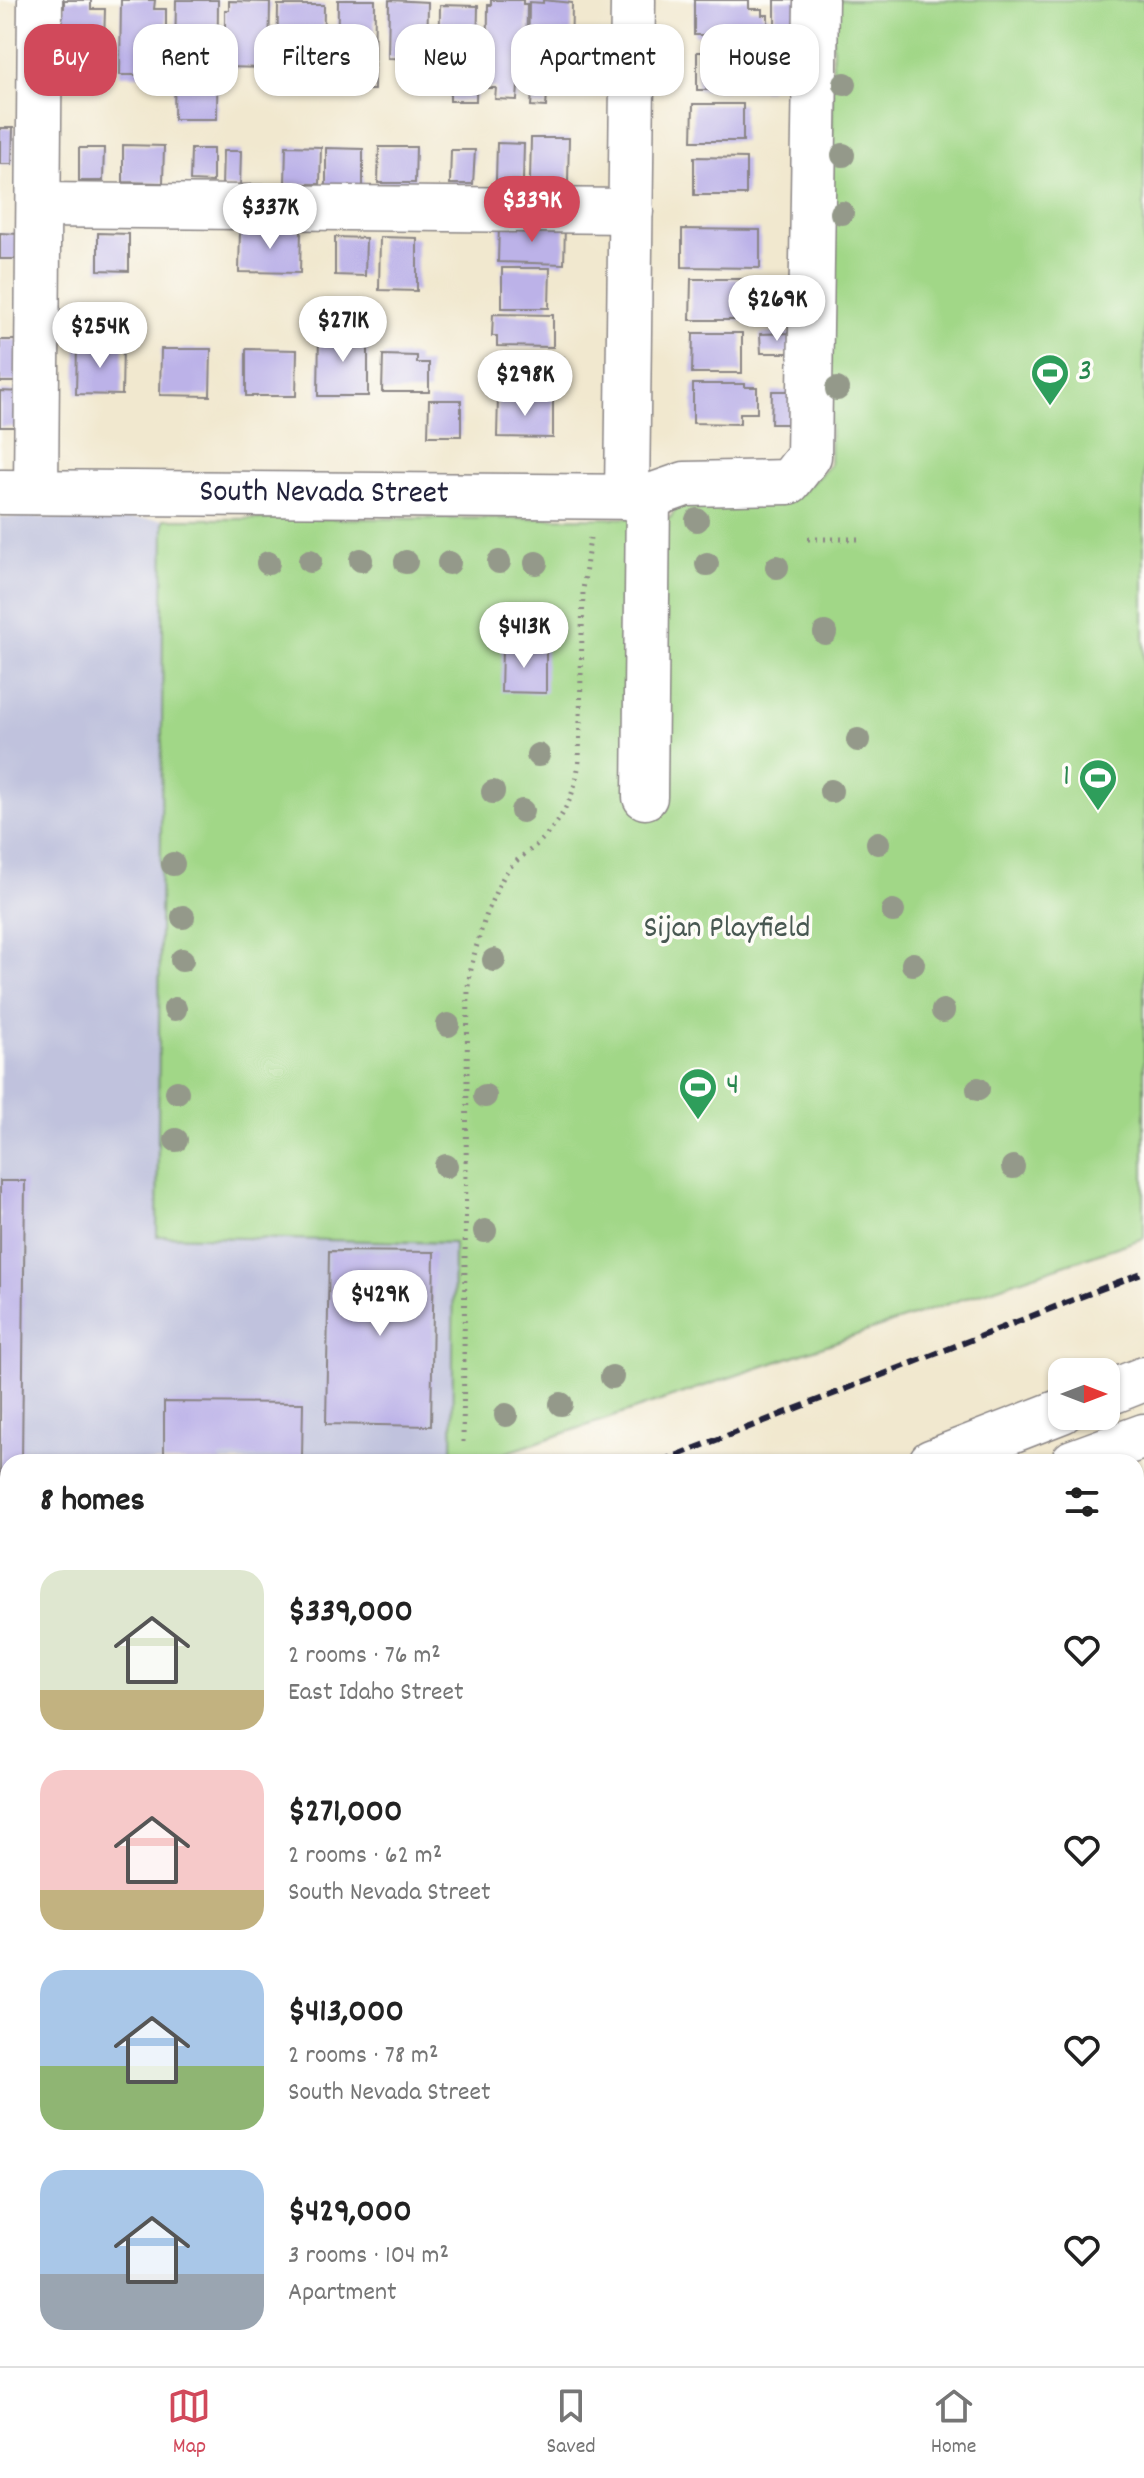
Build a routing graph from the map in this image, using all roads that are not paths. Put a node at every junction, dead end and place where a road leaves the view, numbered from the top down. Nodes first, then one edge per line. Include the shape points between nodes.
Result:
1 (40, 0) edge
2 (633, 0) edge
3 (816, 0) edge
4 (40, 205) junction
5 (631, 211) junction
6 (18, 492) edge
7 (622, 497) junction
8 (645, 797) dead end
9 (1144, 1379) edge
10 (1120, 1388) edge
11 (1048, 1416) edge
12 (1144, 1436) edge
13 (952, 1454) edge
14 (1095, 1454) edge

1 - 4 street
2 - 5 street
3 - 7 street, South Nevada Street via 809,456 789,482 685,484
4 - 5 street
4 - 6 street
5 - 7 street
6 - 7 street, South Nevada Street
7 - 8 street
9 - 10 street
11 - 13 street
12 - 14 street

